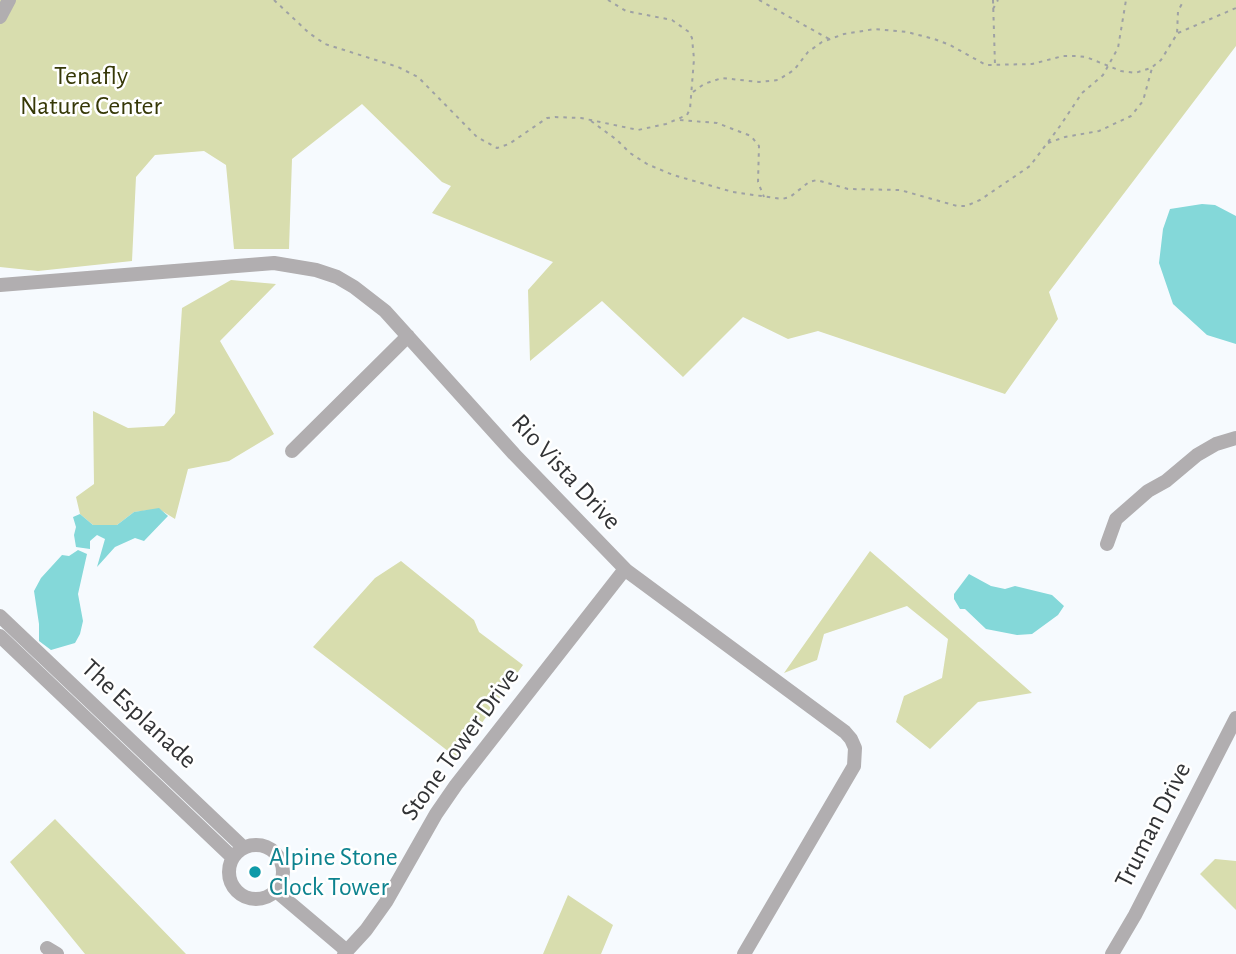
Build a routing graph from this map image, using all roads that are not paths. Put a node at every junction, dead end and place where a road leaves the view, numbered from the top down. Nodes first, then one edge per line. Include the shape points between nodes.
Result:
1 (9, 0) edge
2 (0, 18) edge
3 (0, 285) edge
4 (408, 336) junction
5 (1236, 438) edge
6 (292, 451) dead end
7 (1107, 544) dead end
8 (625, 569) junction
9 (0, 616) edge
10 (0, 636) edge
11 (92, 714) junction
12 (1234, 726) edge
13 (238, 853) junction
14 (276, 891) junction
15 (345, 952) edge
16 (744, 954) edge
17 (1112, 954) edge

1 - 2 street
3 - 4 street, Rio Vista Drive via 294,265 354,287
4 - 6 street
4 - 8 street, Rio Vista Drive
5 - 7 street via 1216,444 1148,491 1116,519
8 - 15 street, Stone Tower Drive via 456,785 386,902
8 - 16 street, Rio Vista Drive via 845,732 855,748 850,774
9 - 11 street, The Esplanade
10 - 11 street, The Esplanade
11 - 13 street, The Esplanade
12 - 17 street, Truman Drive
13 - 14 street via 260,845 275,852 283,876
13 - 14 street via 229,874 236,891 260,899
14 - 15 street

